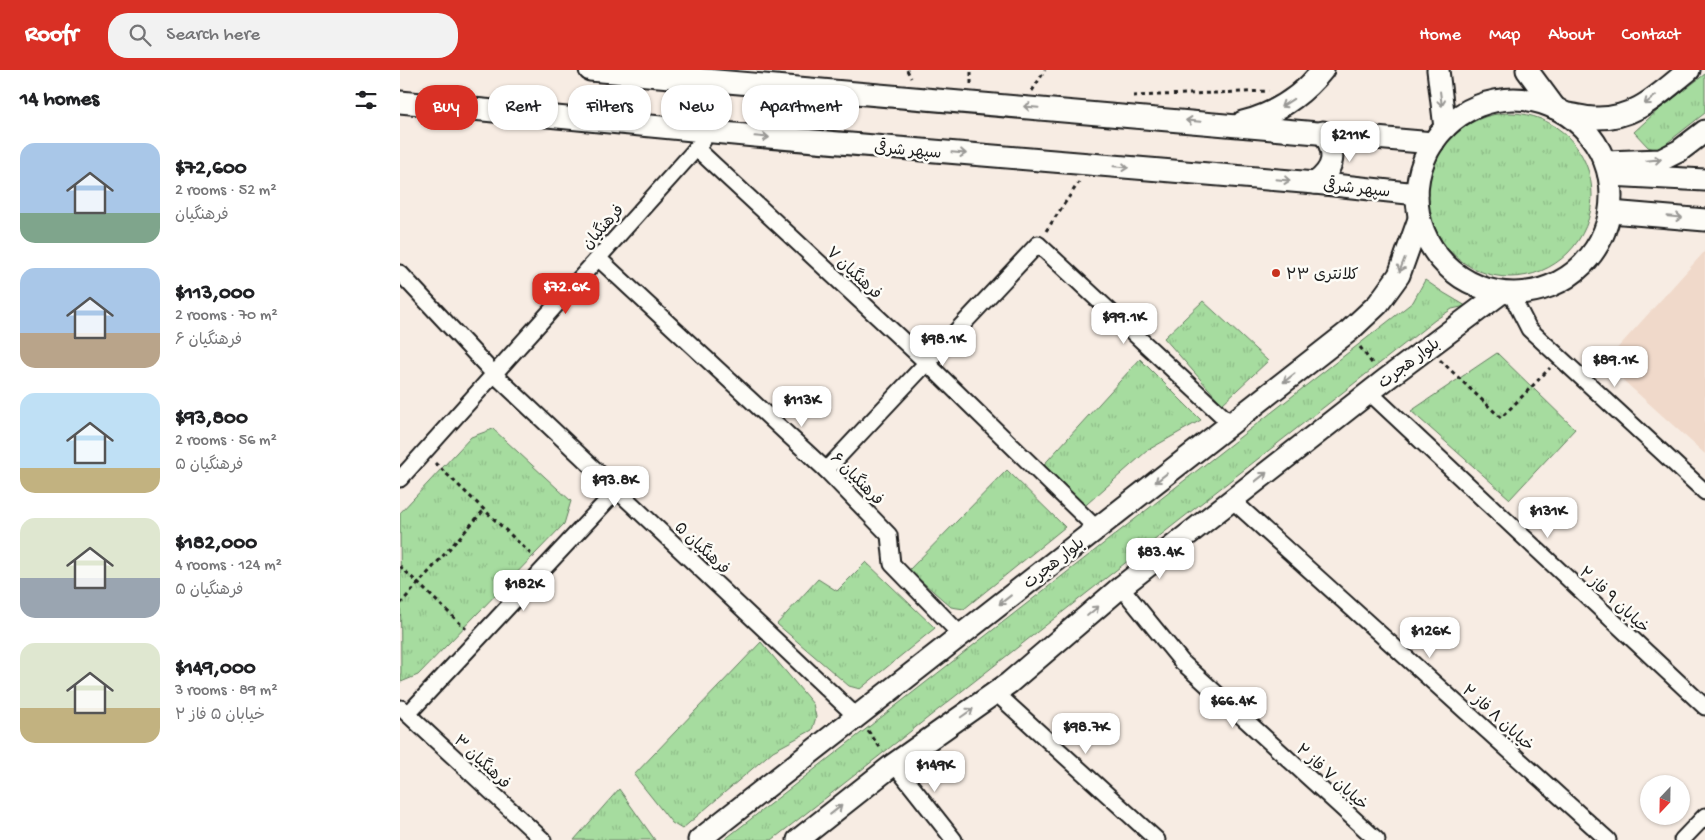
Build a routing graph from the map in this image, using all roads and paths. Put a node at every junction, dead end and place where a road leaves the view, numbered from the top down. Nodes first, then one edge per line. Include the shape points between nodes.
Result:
1 (590, 70) edge
2 (1044, 70) edge
3 (1323, 70) edge
4 (1438, 70) edge
5 (1527, 70) edge
6 (1689, 70) edge
7 (905, 81) dead end
8 (913, 82) dead end
9 (1278, 91) dead end
10 (1039, 94) dead end
11 (1126, 96) dead end
12 (400, 102) edge
13 (1560, 111) junction
14 (1233, 124) junction
15 (1705, 131) edge
16 (711, 132) junction
17 (1323, 132) junction
18 (1439, 135) junction
19 (696, 148) junction
20 (1091, 164) junction
21 (1608, 169) junction
22 (1705, 180) edge
23 (1315, 183) junction
24 (1417, 194) junction
25 (1611, 212) junction
26 (1419, 219) junction
27 (1705, 220) edge
28 (1038, 244) junction
29 (598, 258) junction
30 (400, 273) edge
31 (1506, 293) junction
32 (1348, 332) junction
33 (1427, 348) junction
34 (1560, 358) junction
35 (927, 363) junction
36 (494, 374) junction
37 (1378, 386) junction
38 (1231, 424) junction
39 (424, 452) junction
40 (826, 470) junction
41 (400, 479) edge
42 (618, 490) junction
43 (1705, 492) edge
44 (1232, 500) junction
45 (484, 510) junction
46 (1096, 528) junction
47 (400, 566) edge
48 (545, 568) junction
49 (418, 583) junction
50 (1121, 587) junction
51 (400, 604) edge
52 (961, 634) junction
53 (478, 639) junction
54 (996, 693) junction
55 (1705, 707) edge
56 (404, 711) edge
57 (857, 717) junction
58 (894, 764) junction
59 (1705, 816) edge
60 (543, 840) edge
61 (699, 840) edge
62 (798, 840) edge
63 (954, 840) edge
64 (1157, 840) edge
65 (1377, 840) edge
66 (1608, 840) edge
67 (1682, 840) edge

14 -> 1 main road
2 - 10 path via 1031,93
3 -> 14 main road via 1297,96 1277,109
4 -> 18 main road
5 - 13 main road
6 -> 13 main road via 1640,108 1618,117 1593,118
7 - 8 path
9 - 11 path
12 - 16 main road, سپهر شرقی
13 - 18 main road via 1532,101 1508,99 1463,113
13 - 21 main road via 1589,134
14 - 17 main road
21 -> 15 main road via 1661,160
16 - 19 street, فرهنگیان
16 -> 20 main road, سپهر شرقی
17 - 18 main road
17 - 23 main road via 1333,154 1325,176
18 - 24 main road via 1421,167
19 - 29 street, فرهنگیان
19 - 35 street, فرهنگیان ۷
20 -> 23 main road, سپهر شرقی
20 - 28 path
21 - 22 main road
21 - 25 main road
23 - 24 main road, سپهر شرقی
24 - 26 main road
25 -> 27 main road
25 - 31 main road via 1602,238 1587,262 1565,280 1539,290
26 - 31 main road via 1428,241 1458,276 1478,287
26 -> 32 main road, بلوار هجرت via 1399,274 1378,304
28 - 35 street
28 - 38 street
29 - 36 street, فرهنگیان
29 - 40 street, فرهنگیان ۶
30 - 36 street, فرهنگیان ۵
31 - 33 main road, بلوار هجرت
31 - 34 street via 1529,329
32 - 37 path
32 -> 38 main road, بلوار هجرت
33 - 34 path via 1501,418
33 - 37 main road, بلوار هجرت
34 - 43 street
35 - 40 street
35 - 46 street, فرهنگیان ۷
36 - 39 street, فرهنگیان
36 - 42 street, فرهنگیان ۵
44 -> 37 main road, بلوار هجرت
37 - 55 street, خیابان ۹ فاز ۲
38 -> 46 main road, بلوار هجرت
39 - 41 street, فرهنگیان
39 - 45 path
40 - 52 street, فرهنگیان ۶ via 889,535 892,564
42 - 48 street
42 - 57 street, فرهنگیان ۵
44 - 50 main road, بلوار هجرت
44 - 66 street, خیابان ۸ فاز ۲
45 - 48 path
45 - 49 path
46 -> 52 main road, بلوار هجرت
47 - 49 path
48 - 53 street
49 - 51 path
49 - 53 path
54 -> 50 main road, بلوار هجرت
50 - 65 street, خیابان ۷ فاز ۲ via 1182,662
52 - 57 main road, بلوار هجرت
53 - 56 street
58 -> 54 main road, بلوار هجرت
54 - 64 street
56 - 60 street, فرهنگیان ۳
57 - 58 path
57 - 61 main road, بلوار هجرت
62 -> 58 main road, بلوار هجرت
58 - 63 street
59 - 67 street

